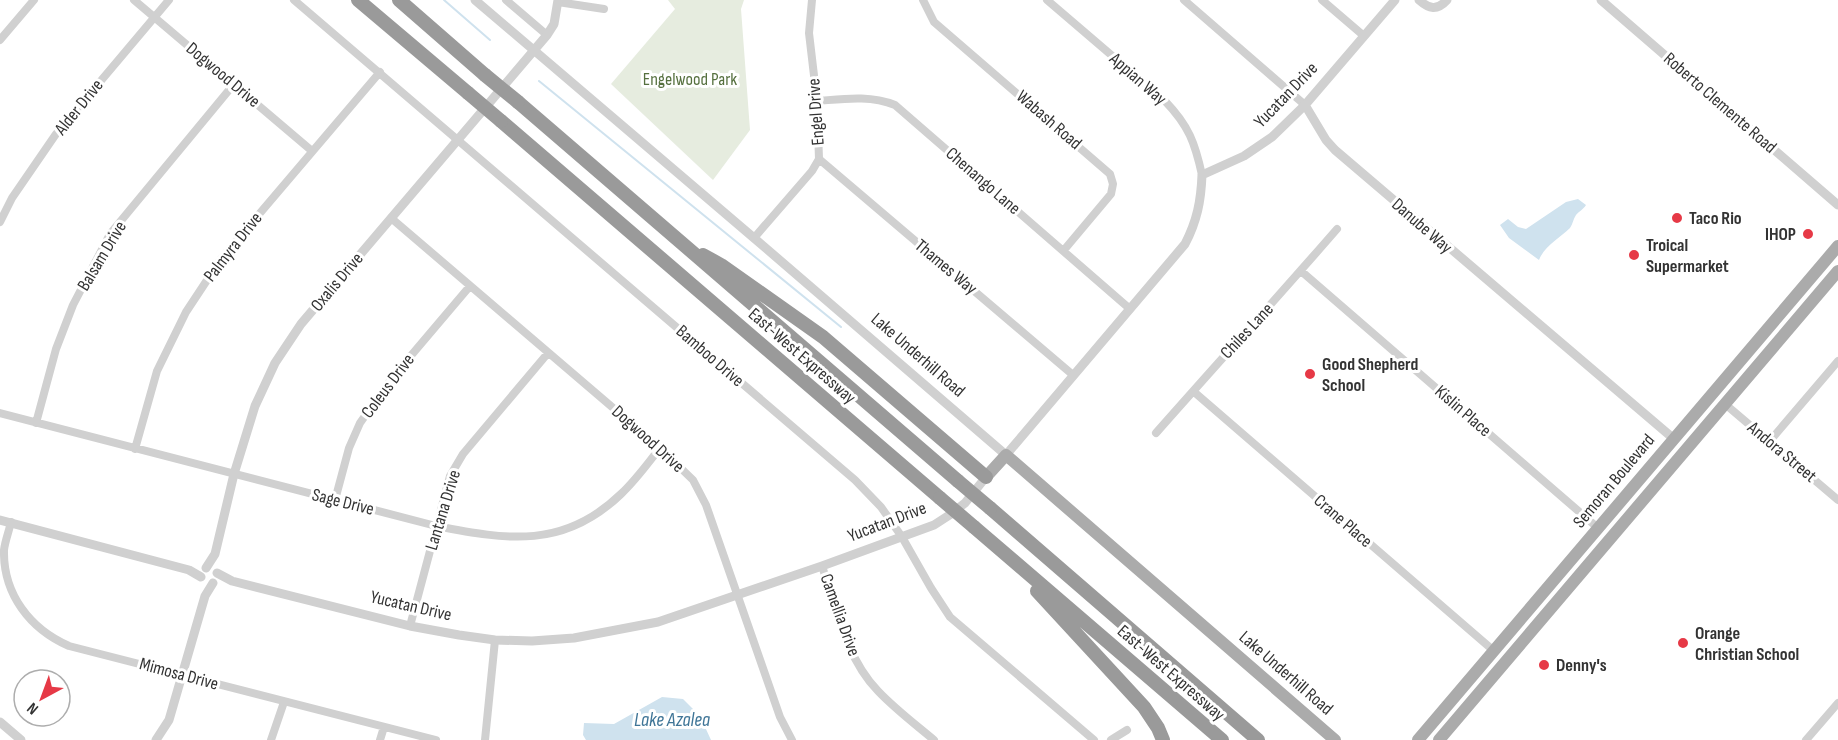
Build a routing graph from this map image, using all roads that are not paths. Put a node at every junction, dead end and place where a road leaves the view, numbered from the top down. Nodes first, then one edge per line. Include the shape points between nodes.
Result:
1 (34, 0) edge
2 (134, 0) edge
3 (169, 0) edge
4 (294, 0) edge
5 (358, 0) edge
6 (399, 0) edge
7 (475, 0) edge
8 (506, 0) edge
9 (812, 0) edge
10 (923, 0) edge
11 (1047, 0) edge
12 (1184, 0) edge
13 (1322, 0) edge
14 (1395, 0) edge
15 (1419, 0) edge
16 (1447, 0) edge
17 (1601, 0) edge
18 (558, 1) edge
19 (604, 9) dead end
20 (154, 17) junction
21 (547, 35) junction
22 (1364, 36) junction
23 (0, 40) edge
24 (534, 51) junction
25 (380, 72) junction
26 (234, 84) junction
27 (817, 101) junction
28 (1305, 105) junction
29 (458, 139) junction
30 (312, 151) junction
31 (819, 159) junction
32 (1202, 176) junction
33 (1838, 205) edge
34 (391, 218) junction
35 (0, 222) edge
36 (1337, 229) dead end
37 (754, 238) junction
38 (678, 241) junction
39 (1838, 246) edge
40 (1064, 250) junction
41 (1301, 271) junction
42 (1838, 271) edge
43 (470, 286) junction
44 (1130, 309) junction
45 (548, 353) junction
46 (1838, 361) edge
47 (1072, 375) junction
48 (1193, 391) junction
49 (1725, 404) junction
50 (0, 413) edge
51 (1689, 422) junction
52 (36, 423) junction
53 (1156, 433) dead end
54 (1674, 439) junction
55 (1769, 442) junction
56 (660, 448) junction
57 (135, 449) junction
58 (1685, 451) junction
59 (1005, 455) junction
60 (1670, 469) junction
61 (234, 474) junction
62 (986, 477) junction
63 (335, 500) junction
64 (1838, 500) edge
65 (0, 519) edge
66 (11, 522) junction
67 (436, 526) junction
68 (1598, 528) junction
69 (902, 537) junction
70 (989, 540) junction
71 (822, 566) junction
72 (210, 576) junction
73 (737, 596) junction
74 (410, 626) junction
75 (495, 640) junction
76 (1494, 651) junction
77 (182, 675) junction
78 (284, 702) junction
79 (1838, 703) edge
80 (0, 722) edge
81 (384, 727) junction
82 (1127, 730) dead end
83 (21, 740) edge
84 (156, 740) edge
85 (271, 740) edge
86 (380, 740) edge
87 (436, 740) edge
88 (485, 740) edge
89 (792, 740) edge
90 (934, 740) edge
91 (1094, 740) edge
92 (1111, 740) edge
93 (1163, 740) edge
94 (1222, 740) edge
95 (1258, 740) edge
96 (1335, 740) edge
97 (1418, 740) edge
98 (1439, 740) edge
99 (1806, 740) edge

1 - 23 street
2 - 20 street, Dogwood Drive
3 - 20 street, Alder Drive
4 - 25 street, Bamboo Drive
5 - 70 highway, East-West Expressway, bridge
6 - 38 highway, East-West Expressway, bridge
7 - 24 street, Lake Underhill Road
8 - 21 street
9 - 27 street, Engel Drive via 810,33
10 - 40 street, Wabash Road via 934,22 1110,174 1111,194
11 - 32 street, Appian Way via 1179,116 1196,147
12 - 28 street, Danube Way
13 - 22 street
14 - 22 street, Yucatan Drive
15 - 16 street via 1430,8 1440,7
17 - 33 street, Roberto Clemente Road
18 - 19 street
18 - 21 street, Oxalis Drive via 554,24
20 - 26 street, Dogwood Drive
20 - 35 street, Alder Drive via 56,134
21 - 24 street, Oxalis Drive
22 - 28 street, Yucatan Drive
24 - 29 street, Oxalis Drive
24 - 37 street, Lake Underhill Road
25 - 29 street, Bamboo Drive
25 - 30 street, Palmyra Drive
26 - 30 street, Dogwood Drive
26 - 52 street, Balsam Drive via 110,234 73,305
27 - 31 street, Engel Drive
27 - 40 street, Chenango Lane via 866,98 895,105
28 - 32 street, Yucatan Drive via 1257,148
28 - 54 street, Danube Way via 1335,150
29 - 34 street, Oxalis Drive
29 - 69 street, Bamboo Drive via 855,480
30 - 57 street, Palmyra Drive via 221,259 186,312 157,371
31 - 37 street, Engel Drive
31 - 47 street, Thames Way
32 - 44 street, Yucatan Drive via 1194,228
34 - 43 street, Dogwood Drive
34 - 61 street, Oxalis Drive via 302,324 275,363 255,406
36 - 41 street, Chiles Lane
37 - 59 street, Lake Underhill Road
38 - 62 highway via 721,265 823,337
38 - 95 highway, East-West Expressway, bridge
39 - 51 main road, Semoran Boulevard
40 - 44 street, Chenango Lane
41 - 48 street, Chiles Lane
41 - 68 street, Kislin Place
42 - 49 main road, Semoran Boulevard
43 - 45 street, Dogwood Drive
43 - 63 street, Coleus Drive via 369,408 349,448
44 - 47 street, Yucatan Drive
45 - 56 street, Dogwood Drive
45 - 67 street, Lantana Drive via 463,454 450,476
46 - 55 street
47 - 59 street, Yucatan Drive
48 - 53 street, Chiles Lane
48 - 76 street, Crane Place
49 - 55 street, Andora Street
49 - 58 main road, Semoran Boulevard
50 - 52 street, Sage Drive
51 - 54 main road, Semoran Boulevard
51 - 58 main road via 1682,436
52 - 57 street, Sage Drive
54 - 60 main road via 1675,457
54 - 68 main road, Semoran Boulevard
55 - 64 street, Andora Street
56 - 67 street, Sage Drive via 622,493 597,514 562,532 526,537 487,536
56 - 73 street, Dogwood Drive via 693,480 706,505
57 - 61 street, Sage Drive
58 - 60 main road, Semoran Boulevard
59 - 62 main road, Yucatan Drive
59 - 96 main road, Lake Underhill Road
60 - 98 main road, Semoran Boulevard
61 - 63 street, Sage Drive
61 - 72 street, Oxalis Drive
62 - 69 street, Yucatan Drive via 951,514
63 - 67 street, Sage Drive
65 - 66 street, Yucatan Drive
66 - 72 street, Yucatan Drive
66 - 77 street, Mimosa Drive via 4,549 8,578 19,606 38,629 69,646
67 - 74 street, Lantana Drive
68 - 76 main road, Semoran Boulevard
69 - 71 street, Yucatan Drive
69 - 91 street, Bamboo Drive via 950,617
70 - 93 highway via 1144,707
70 - 94 highway, East-West Expressway
71 - 73 street, Yucatan Drive
71 - 90 street, Camellia Drive via 848,644 862,671 877,691
72 - 74 street, Yucatan Drive
72 - 77 street
73 - 75 street, Yucatan Drive via 617,631 574,638
73 - 89 street, Dogwood Drive via 780,717
74 - 75 street, Yucatan Drive
75 - 88 street
76 - 97 main road, Semoran Boulevard
77 - 78 street, Mimosa Drive
77 - 84 street via 169,720
78 - 81 street, Mimosa Drive
78 - 85 street
79 - 99 street
80 - 83 street
81 - 86 street
81 - 87 street, Mimosa Drive
82 - 92 street

